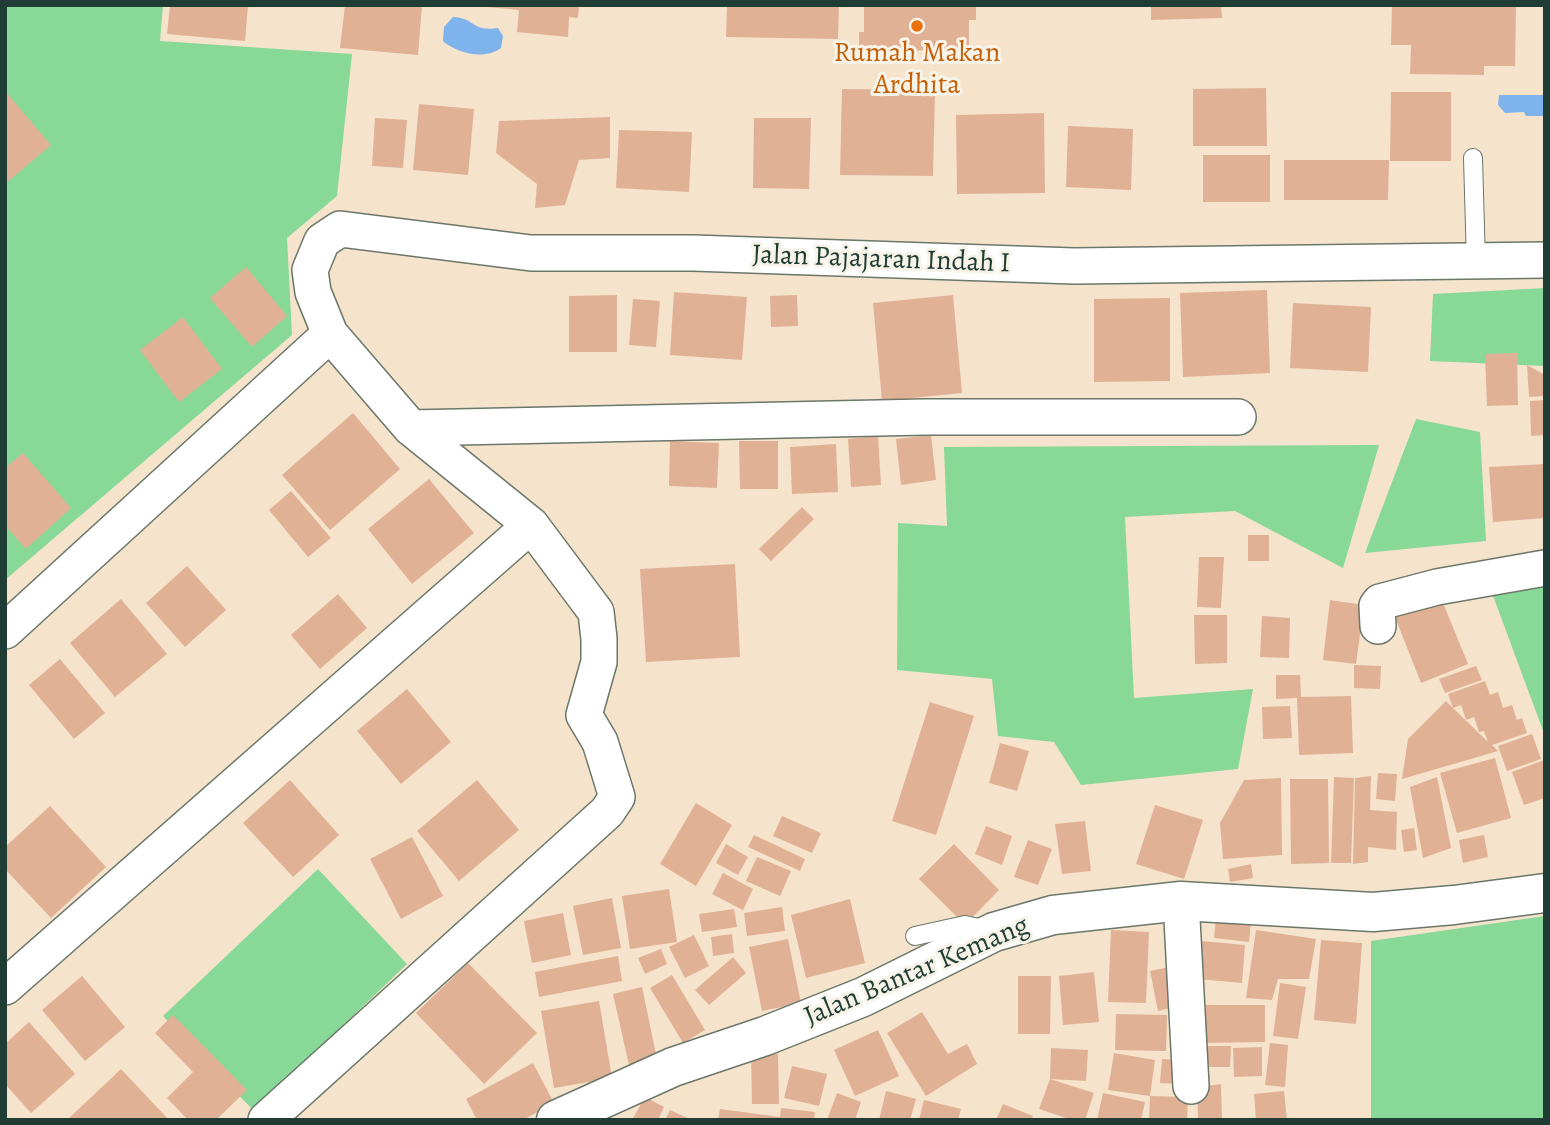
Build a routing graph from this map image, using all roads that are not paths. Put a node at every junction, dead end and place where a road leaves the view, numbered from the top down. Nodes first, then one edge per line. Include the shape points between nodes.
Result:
1 (1473, 158) dead end
2 (1545, 260) edge
3 (1476, 263) junction
4 (330, 334) junction
5 (1238, 417) dead end
6 (411, 428) junction
7 (531, 525) junction
8 (1545, 568) edge
9 (1377, 626) dead end
10 (5, 631) edge
11 (1545, 893) edge
12 (1181, 901) junction
13 (994, 932) junction
14 (915, 936) dead end
15 (5, 986) edge
16 (1191, 1086) dead end
17 (266, 1120) edge
18 (556, 1120) edge

1 - 3 lane
2 - 3 street, Jalan Pajajaran Indah I
3 - 4 street, Jalan Pajajaran Indah I via 1074,266 693,253 531,253 340,229 322,241 310,270 313,292
4 - 6 street, Jalan Pajajaran Indah I
4 - 10 street
5 - 6 street via 911,417
6 - 7 street, Jalan Pajajaran Indah I
7 - 15 street
7 - 17 street, Jalan Pajajaran Indah I via 596,612 599,662 584,715 600,742 617,797 607,812
8 - 9 street via 1380,601
11 - 12 street, Jalan Bantar Kemang via 1373,912
12 - 13 street, Jalan Bantar Kemang via 1053,915
12 - 16 street
13 - 14 lane via 965,925
13 - 18 street, Jalan Bantar Kemang via 863,997 673,1067

